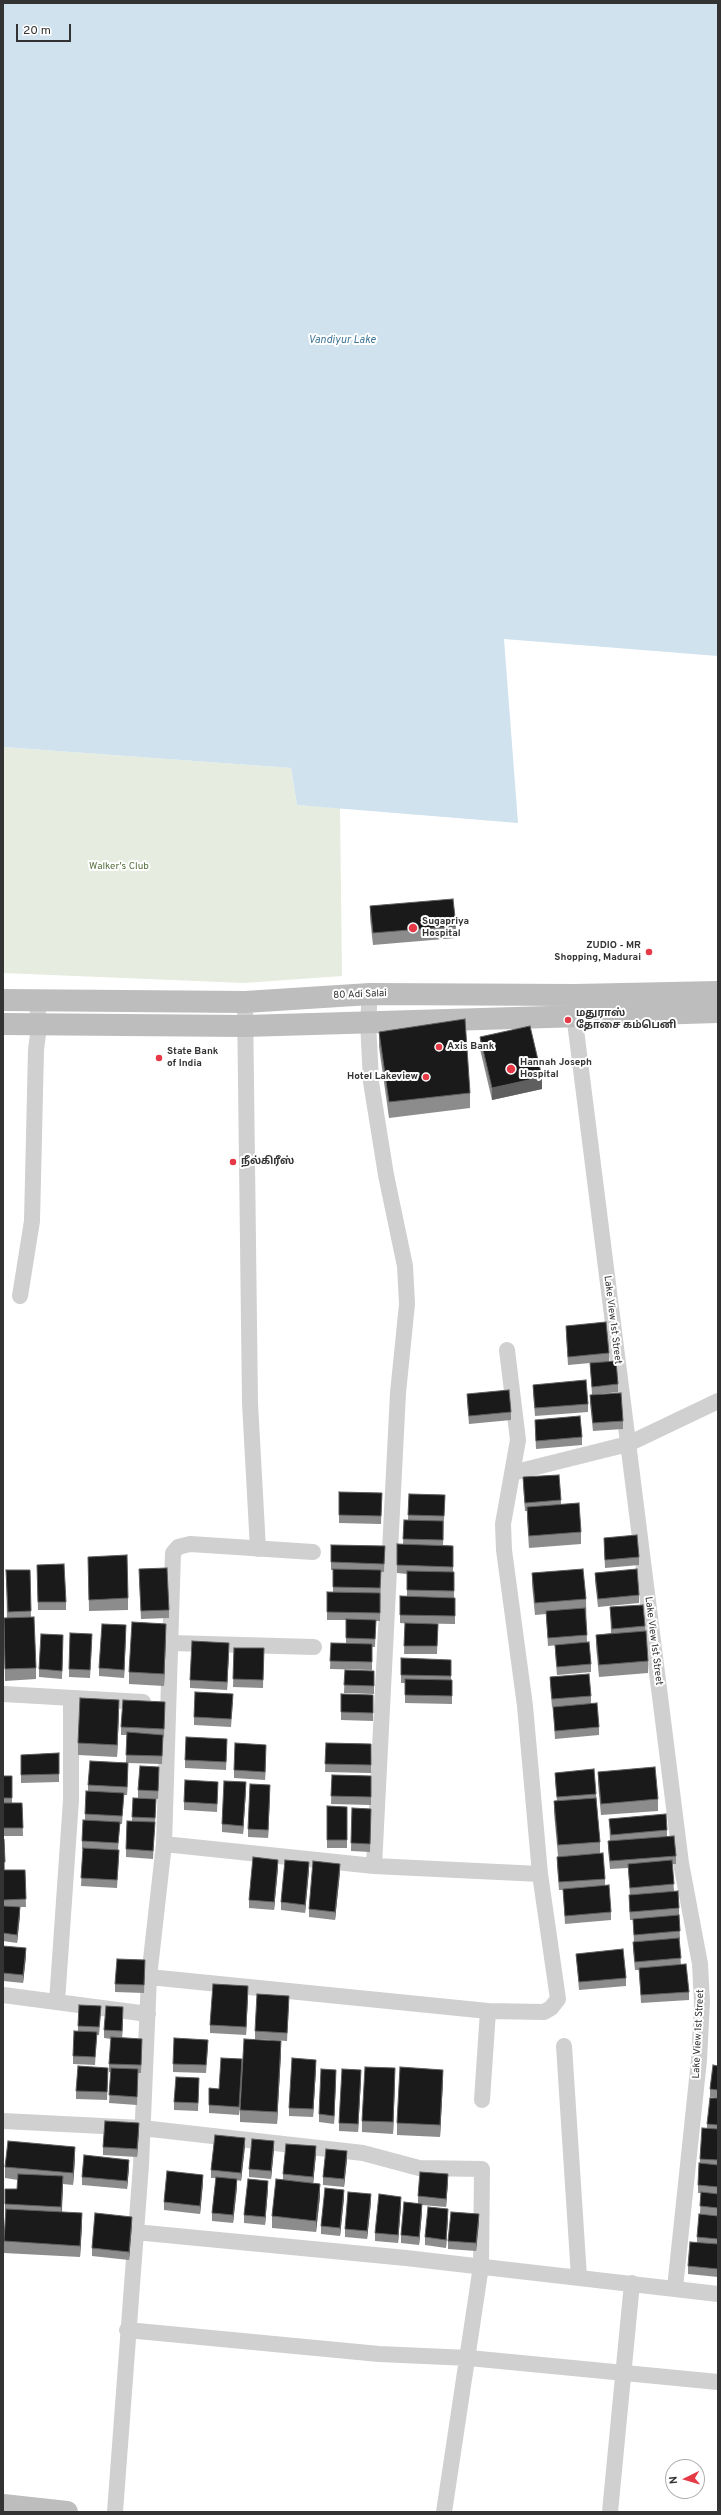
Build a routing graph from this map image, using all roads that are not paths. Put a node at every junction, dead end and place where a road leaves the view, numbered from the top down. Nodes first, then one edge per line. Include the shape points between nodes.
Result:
1 (718, 992) edge
2 (370, 994) junction
3 (3, 1000) edge
4 (37, 1002) junction
5 (245, 1002) junction
6 (574, 1005) junction
7 (718, 1012) edge
8 (368, 1021) junction
9 (3, 1024) edge
10 (39, 1026) junction
11 (245, 1026) junction
12 (20, 1296) dead end
13 (507, 1350) dead end
14 (718, 1401) edge
15 (628, 1444) junction
16 (512, 1473) junction
17 (258, 1550) junction
18 (313, 1552) dead end
19 (171, 1643) junction
20 (314, 1647) dead end
21 (3, 1694) edge
22 (71, 1698) junction
23 (169, 1703) junction
24 (164, 1844) junction
25 (374, 1866) junction
26 (540, 1874) junction
27 (149, 1977) junction
28 (3, 1995) edge
29 (57, 2002) junction
30 (488, 2011) junction
31 (148, 2014) junction
32 (564, 2046) dead end
33 (482, 2100) dead end
34 (3, 2121) edge
35 (142, 2128) junction
36 (135, 2232) junction
37 (482, 2266) junction
38 (579, 2277) junction
39 (632, 2283) junction
40 (675, 2288) junction
41 (718, 2294) edge
42 (127, 2330) junction
43 (469, 2358) junction
44 (623, 2373) junction
45 (718, 2382) edge
46 (3, 2505) edge
47 (66, 2512) edge
48 (115, 2512) edge
49 (444, 2512) edge
50 (610, 2512) edge

1 - 6 main road, 80 Adi Salai
2 - 5 main road, 80 Adi Salai
2 - 6 main road, 80 Adi Salai
2 - 8 street
3 - 4 main road, 80 Adi Salai
4 - 5 main road, 80 Adi Salai
4 - 10 street
5 - 11 street
6 - 7 main road, 80 Adi Salai
6 - 8 main road, 80 Adi Salai
6 - 15 street, Lake View 1st Street
8 - 11 main road, 80 Adi Salai
8 - 25 street via 372,1082 386,1175 405,1266 407,1304 398,1393
9 - 10 main road, 80 Adi Salai
10 - 11 main road, 80 Adi Salai
10 - 12 street via 36,1050 32,1221
11 - 17 street via 250,1403
13 - 16 street via 518,1440
14 - 15 street
15 - 16 street
15 - 40 street, Lake View 1st Street via 681,1863 700,1964 702,1994 699,2060
16 - 26 street via 503,1524 504,1550 525,1706
17 - 18 street
17 - 19 street via 190,1544 178,1547 173,1553
19 - 20 street
19 - 23 street
21 - 22 street
22 - 23 street
22 - 29 street via 71,1800
23 - 24 street
24 - 25 street
24 - 27 street
25 - 26 street
26 - 30 street via 558,1999 544,2012
27 - 30 street
27 - 31 street
28 - 29 street
29 - 31 street
30 - 33 street
31 - 35 street
32 - 38 street
34 - 35 street
35 - 36 street
35 - 37 street via 364,2153 419,2168 482,2169
36 - 37 street
36 - 42 street
37 - 38 street
37 - 43 street
38 - 39 street
39 - 40 street
39 - 44 street
40 - 41 street
42 - 43 street via 379,2354
42 - 48 street
43 - 44 street
43 - 49 street
44 - 45 street
44 - 50 street
46 - 47 main road

